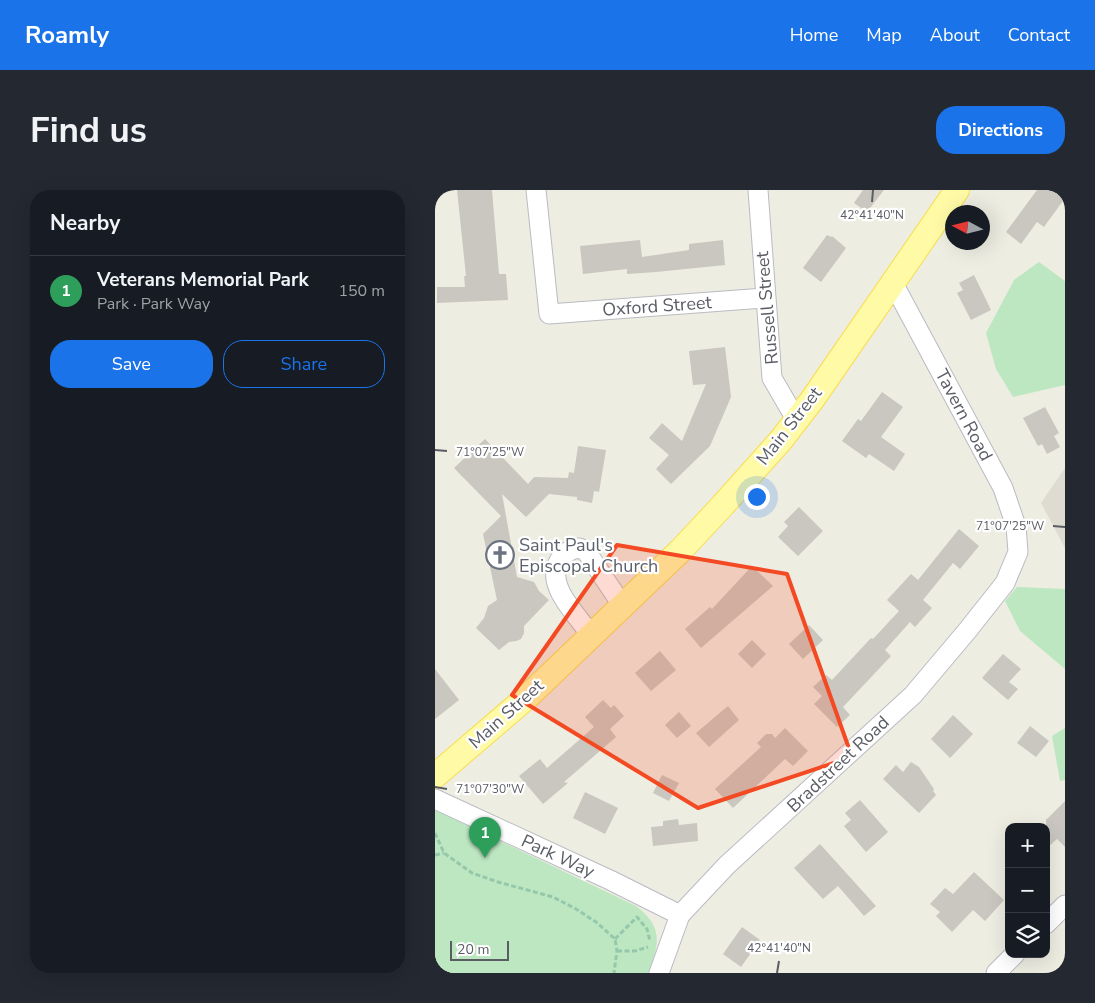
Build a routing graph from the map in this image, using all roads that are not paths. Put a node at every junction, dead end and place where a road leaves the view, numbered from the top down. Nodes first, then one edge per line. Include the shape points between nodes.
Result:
1 (536, 190) edge
2 (758, 190) edge
3 (957, 190) edge
4 (893, 284) junction
5 (765, 298) junction
6 (797, 420) junction
7 (1018, 552) joint
8 (622, 605) junction
9 (591, 634) junction
10 (435, 776) edge
11 (435, 799) edge
12 (1065, 905) edge
13 (680, 916) junction
14 (1050, 920) edge
15 (1011, 958) edge
16 (659, 973) edge
17 (996, 973) edge

1 - 5 street, Oxford Street via 549,314
2 - 5 street, Russell Street
3 - 4 main road, Main Street
4 - 6 main road, Main Street
4 - 7 street, Tavern Road via 1003,488 1016,526
5 - 6 street, Russell Street via 772,378
6 - 8 main road, Main Street via 681,550
7 - 13 street, Bradstreet Road via 1005,583 913,694 727,865
8 - 9 main road, Main Street
8 - 9 street via 586,551 579,548 565,552 556,568 559,590
9 - 10 main road, Main Street via 526,698
11 - 13 street, Park Way
12 - 14 street
13 - 16 street, Bradstreet Road
15 - 17 street

